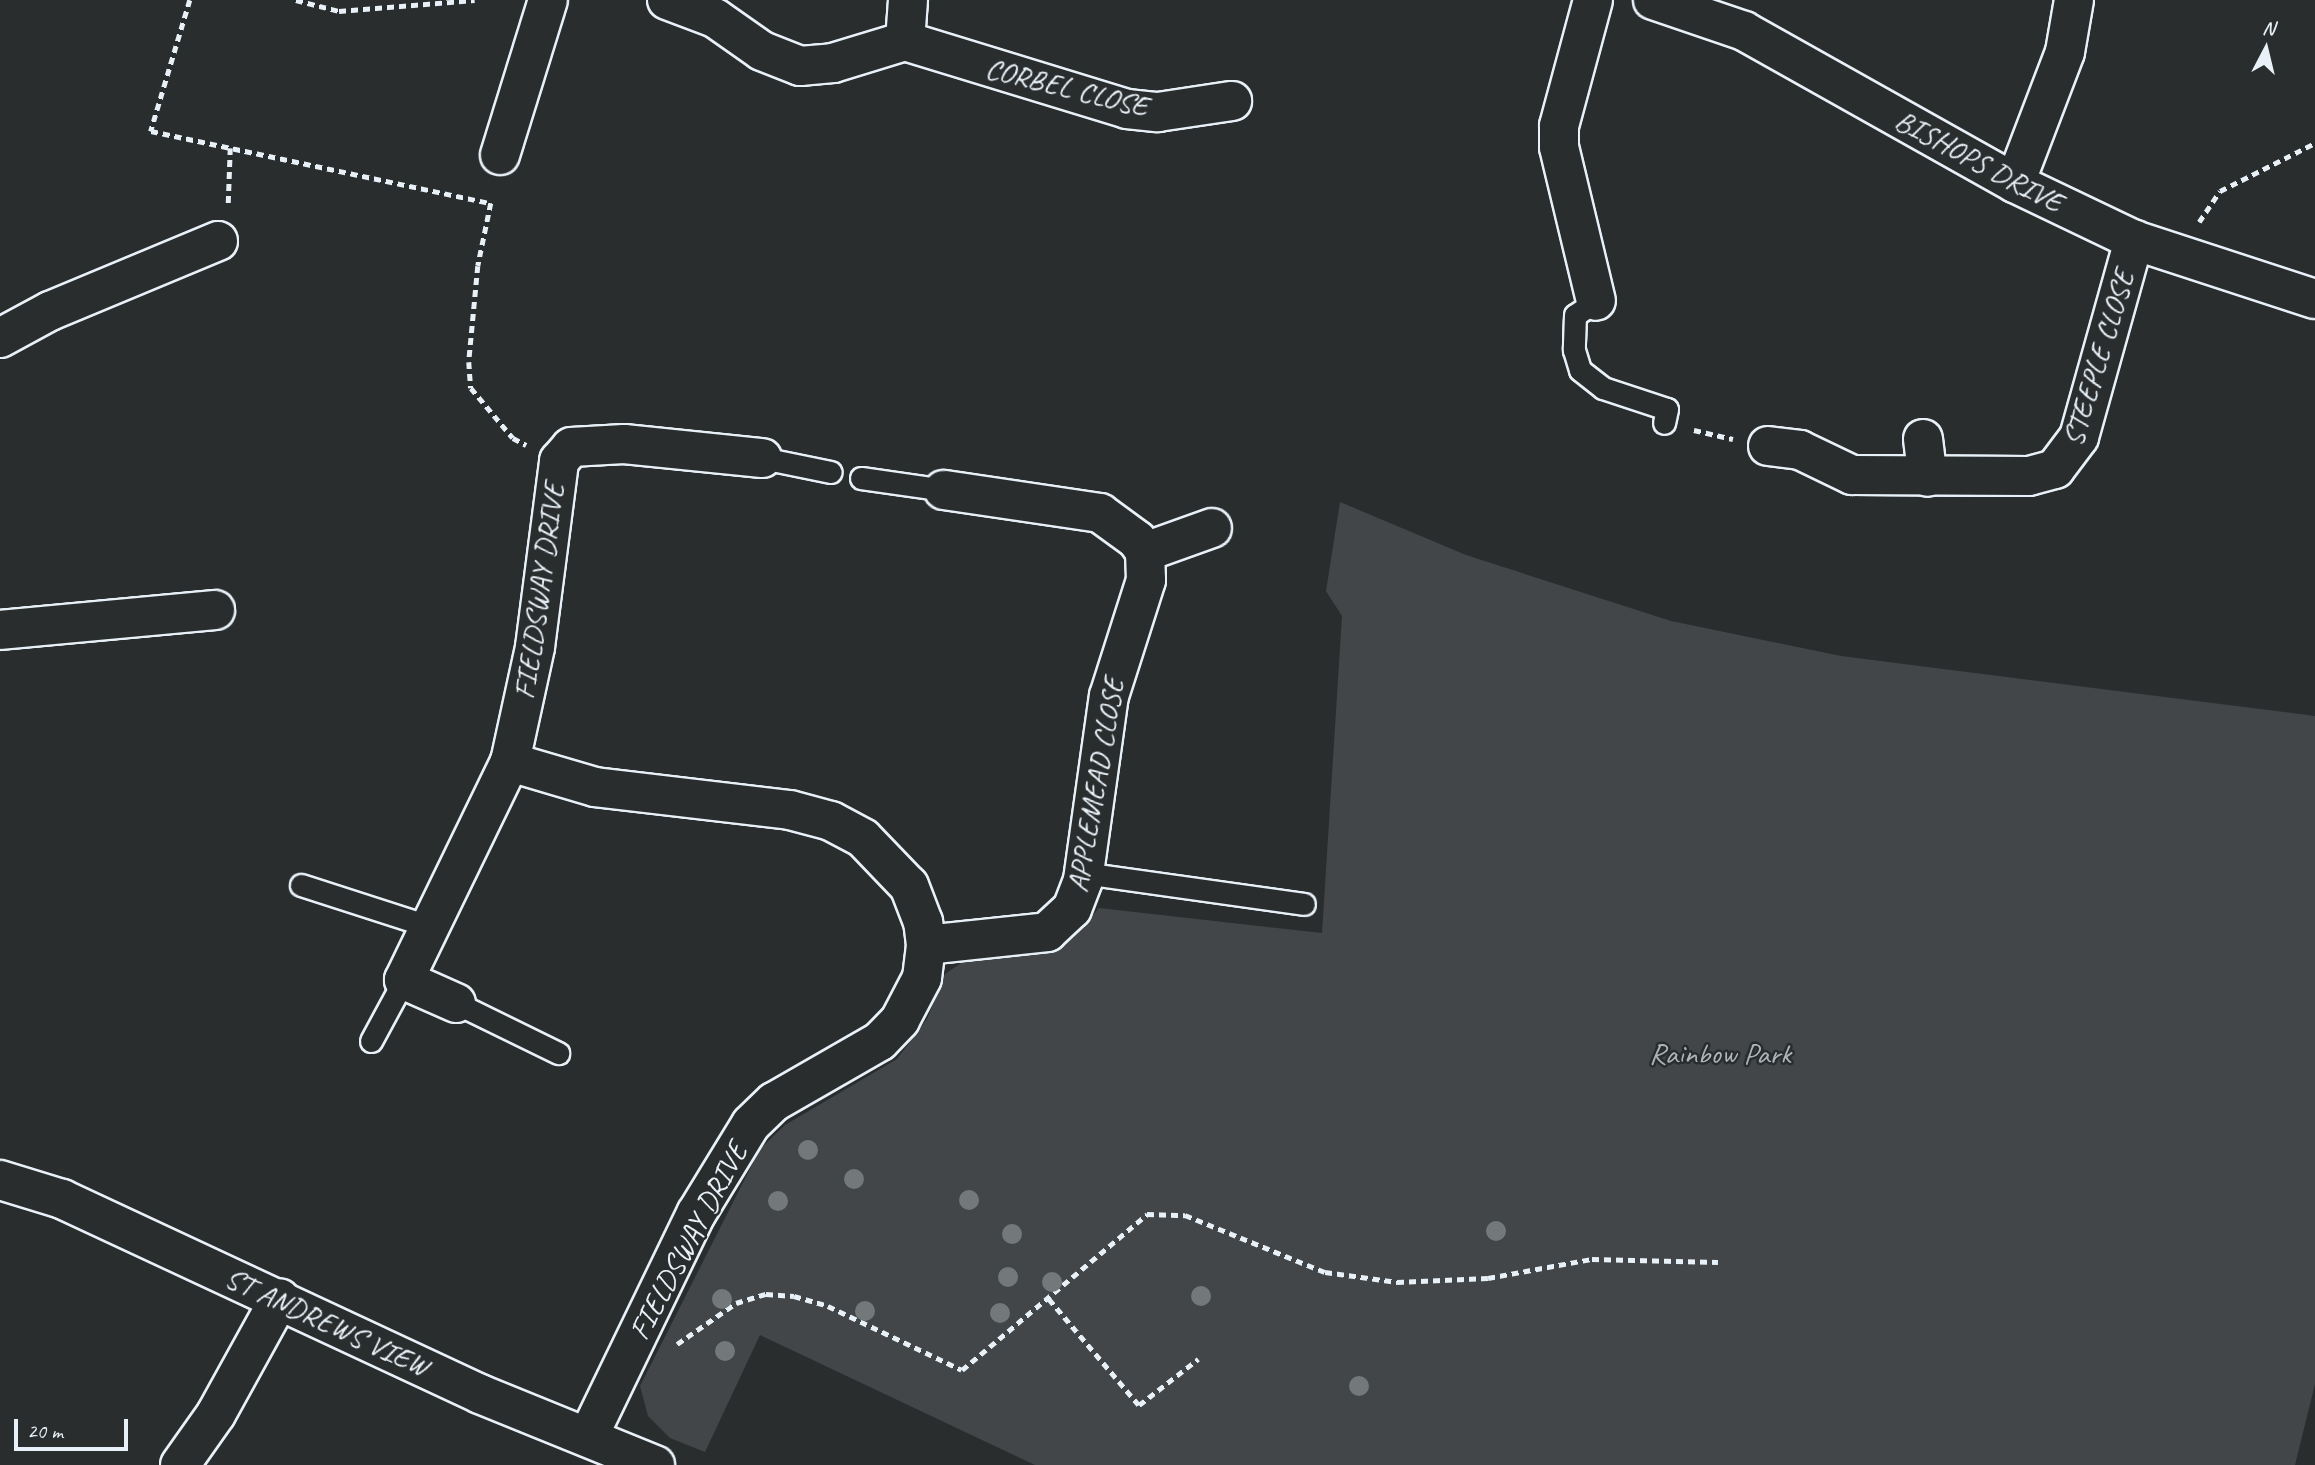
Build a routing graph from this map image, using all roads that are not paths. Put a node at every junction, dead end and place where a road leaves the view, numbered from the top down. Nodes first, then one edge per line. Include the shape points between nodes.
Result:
1 (548, 0) edge
2 (667, 0) edge
3 (908, 0) edge
4 (1593, 0) edge
5 (1653, 0) edge
6 (2074, 0) edge
7 (905, 41) junction
8 (1232, 101) dead end
9 (500, 155) dead end
10 (2015, 183) junction
11 (2134, 240) junction
12 (218, 241) road end
13 (2315, 299) edge
14 (1596, 301) joint
15 (0, 338) edge
16 (1664, 423) road end
17 (1923, 439) dead end
18 (1768, 446) road end
19 (762, 458) joint
20 (831, 472) dead end
21 (1928, 477) junction
22 (861, 478) dead end
23 (944, 490) joint
24 (1212, 528) dead end
25 (1145, 552) junction
26 (215, 610) dead end
27 (0, 630) edge
28 (510, 762) junction
29 (1084, 873) junction
30 (302, 885) dead end
31 (1304, 904) dead end
32 (428, 926) junction
33 (926, 945) junction
34 (404, 980) junction
35 (456, 1003) joint
36 (372, 1041) dead end
37 (558, 1053) dead end
38 (0, 1180) edge
39 (280, 1298) junction
40 (589, 1435) junction
41 (651, 1464) edge
42 (180, 1465) edge

1 - 9 street
2 - 7 street via 715,18 762,51 800,66 834,63
3 - 7 street
4 - 14 street via 1559,126 1559,147
5 - 10 street, BISHOPS DRIVE via 1744,31
6 - 10 street via 2065,52
7 - 8 street, CORBEL CLOSE via 1127,109 1158,112
10 - 11 street, BISHOPS DRIVE
11 - 13 street, BISHOPS DRIVE
11 - 21 street, STEEPLE CLOSE via 2079,437 2064,462 2044,474 2029,476
12 - 15 street via 50,311
14 - 16 lane via 1575,315 1574,350 1580,370 1603,388 1667,409
17 - 21 street
18 - 21 street, STEEPLE CLOSE via 1800,450 1852,475
19 - 20 lane
19 - 28 street, FIELDSWAY DRIVE via 624,444 571,447 559,461 535,647
22 - 23 lane
23 - 25 street via 1100,513 1122,526
24 - 25 street
25 - 29 street, APPLEMEAD CLOSE via 1146,580 1109,696
26 - 27 street
28 - 32 street, FIELDSWAY DRIVE
28 - 33 street, FIELDSWAY DRIVE via 595,787 790,810 831,821 863,838 909,886
29 - 31 lane
29 - 33 street, APPLEMEAD CLOSE via 1072,909 1047,932
30 - 32 lane
32 - 34 street, FIELDSWAY DRIVE
33 - 40 street, FIELDSWAY DRIVE via 922,978 910,1003 880,1041 774,1102 751,1124 696,1214
34 - 35 street
34 - 36 lane
35 - 37 lane
38 - 39 street, ST ANDREWS VIEW via 62,1199
39 - 40 street, ST ANDREWS VIEW via 480,1394
39 - 42 street via 216,1414
40 - 41 street, ST ANDREWS VIEW

